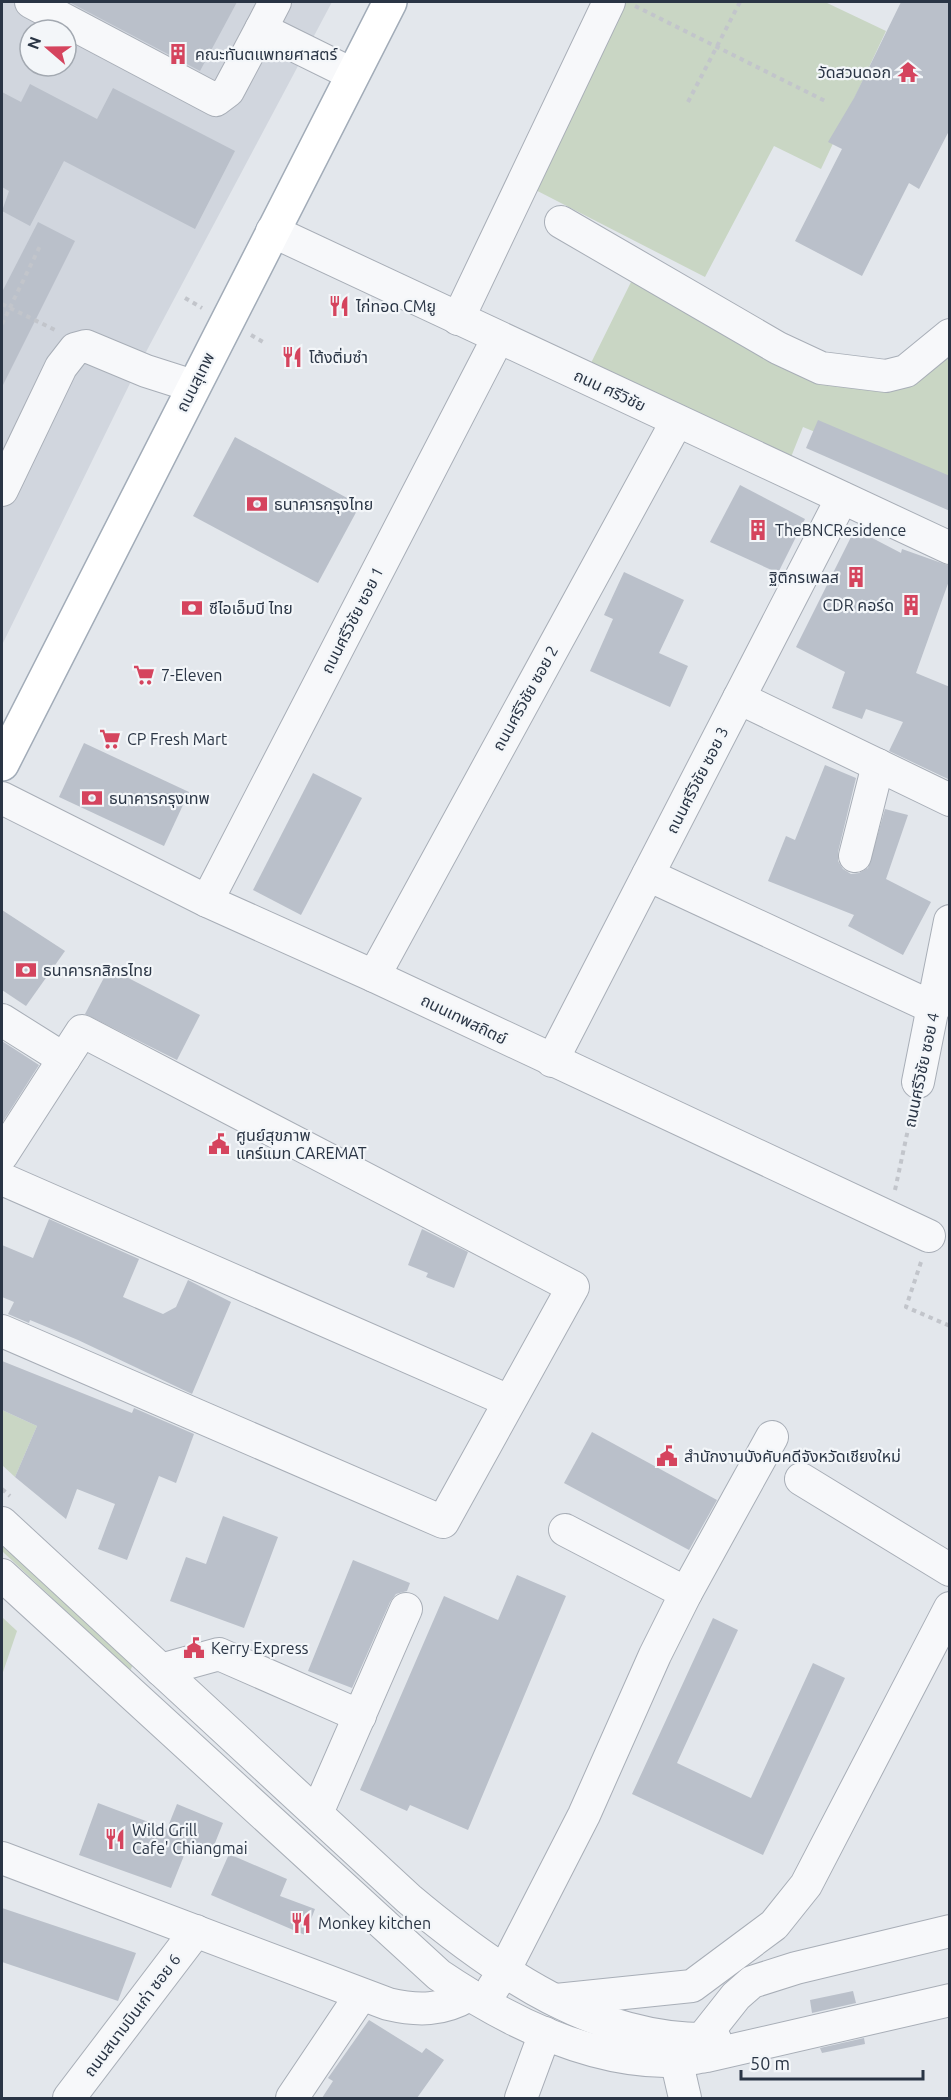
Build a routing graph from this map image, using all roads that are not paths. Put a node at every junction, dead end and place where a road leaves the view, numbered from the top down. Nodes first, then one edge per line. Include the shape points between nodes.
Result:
1 (31, 2) edge
2 (390, 2) edge
3 (609, 2) edge
4 (268, 15) edge
5 (352, 74) junction
6 (561, 222) dead end
7 (272, 231) junction
8 (458, 319) junction
9 (950, 335) edge
10 (498, 338) junction
11 (193, 386) junction
12 (677, 421) junction
13 (2, 490) edge
14 (842, 498) junction
15 (950, 548) edge
16 (739, 698) junction
17 (6, 746) edge
18 (878, 765) junction
19 (2, 798) edge
20 (950, 800) edge
21 (855, 856) dead end
22 (648, 875) junction
23 (207, 901) junction
24 (950, 921) edge
25 (374, 976) junction
26 (934, 1008) junction
27 (2, 1020) edge
28 (64, 1059) junction
29 (552, 1061) junction
30 (918, 1082) road end
31 (2, 1155) edge
32 (2, 1179) edge
33 (929, 1236) road end
34 (2, 1331) edge
35 (509, 1401) junction
36 (772, 1437) dead end
37 (801, 1479) dead end
38 (2, 1524) edge
39 (565, 1530) dead end
40 (950, 1570) edge
41 (2, 1575) edge
42 (686, 1593) junction
43 (950, 1608) edge
44 (406, 1609) dead end
45 (161, 1670) junction
46 (360, 1716) junction
47 (317, 1813) junction
48 (2, 1858) edge
49 (196, 1931) junction
50 (950, 1931) edge
51 (504, 1971) junction
52 (361, 1995) junction
53 (475, 1999) junction
54 (554, 2000) junction
55 (950, 2000) edge
56 (545, 2032) junction
57 (791, 2035) junction
58 (702, 2039) junction
59 (676, 2060) junction
60 (69, 2098) edge
61 (292, 2098) edge
62 (521, 2098) edge
63 (685, 2098) edge

1 - 4 street via 216,100 228,91
2 - 5 main road, ถนนสุเทพ
3 - 8 street
4 - 5 street
5 - 7 main road, ถนนสุเทพ
6 - 9 street via 778,348 821,368 886,376 906,371
7 - 8 street, ถนน ศรีวิชัย
7 - 11 main road, ถนนสุเทพ
8 - 10 street, ถนน ศรีวิชัย
10 - 12 street, ถนน ศรีวิชัย
10 - 23 street, ถนนศรีวิชัย ซอย 1
11 - 13 street via 86,346 75,349
11 - 17 main road, ถนนสุเทพ
12 - 14 street, ถนน ศรีวิชัย
12 - 25 street, ถนนศรีวิชัย ซอย 2
14 - 15 street, ถนน ศรีวิชัย
14 - 16 street, ถนนศรีวิชัย ซอย 3
16 - 18 street
16 - 22 street, ถนนศรีวิชัย ซอย 3
18 - 20 street
18 - 21 street
19 - 23 street, ถนนเทพสถิตย์
22 - 26 street
22 - 29 street, ถนนศรีวิชัย ซอย 3
23 - 25 street, ถนนเทพสถิตย์
24 - 26 street, ถนนศรีวิชัย ซอย 4
25 - 29 street, ถนนเทพสถิตย์
26 - 30 street, ถนนศรีวิชัย ซอย 4
27 - 28 street
28 - 31 street
28 - 35 street via 82,1031 573,1287
29 - 33 street, ถนนเทพสถิตย์
32 - 35 street
34 - 35 street via 443,1522
36 - 42 street
37 - 40 street
38 - 45 street
39 - 42 street
41 - 53 street via 407,1948
42 - 51 street via 584,1815
43 - 54 street via 806,1886 774,1925 692,1986
44 - 46 street
45 - 46 street via 219,1654
45 - 47 street
46 - 47 street
47 - 51 street via 417,1906
48 - 49 street
49 - 52 street
49 - 60 street, ถนนสนามบินเก่า ซอย 6
50 - 58 street via 752,1982
51 - 53 street
51 - 54 street
52 - 53 street via 425,2010
52 - 61 street
53 - 56 street
54 - 58 street via 612,2025 687,2040
55 - 57 street
56 - 59 street via 623,2057
56 - 62 street
57 - 58 street
57 - 59 street
59 - 63 street

